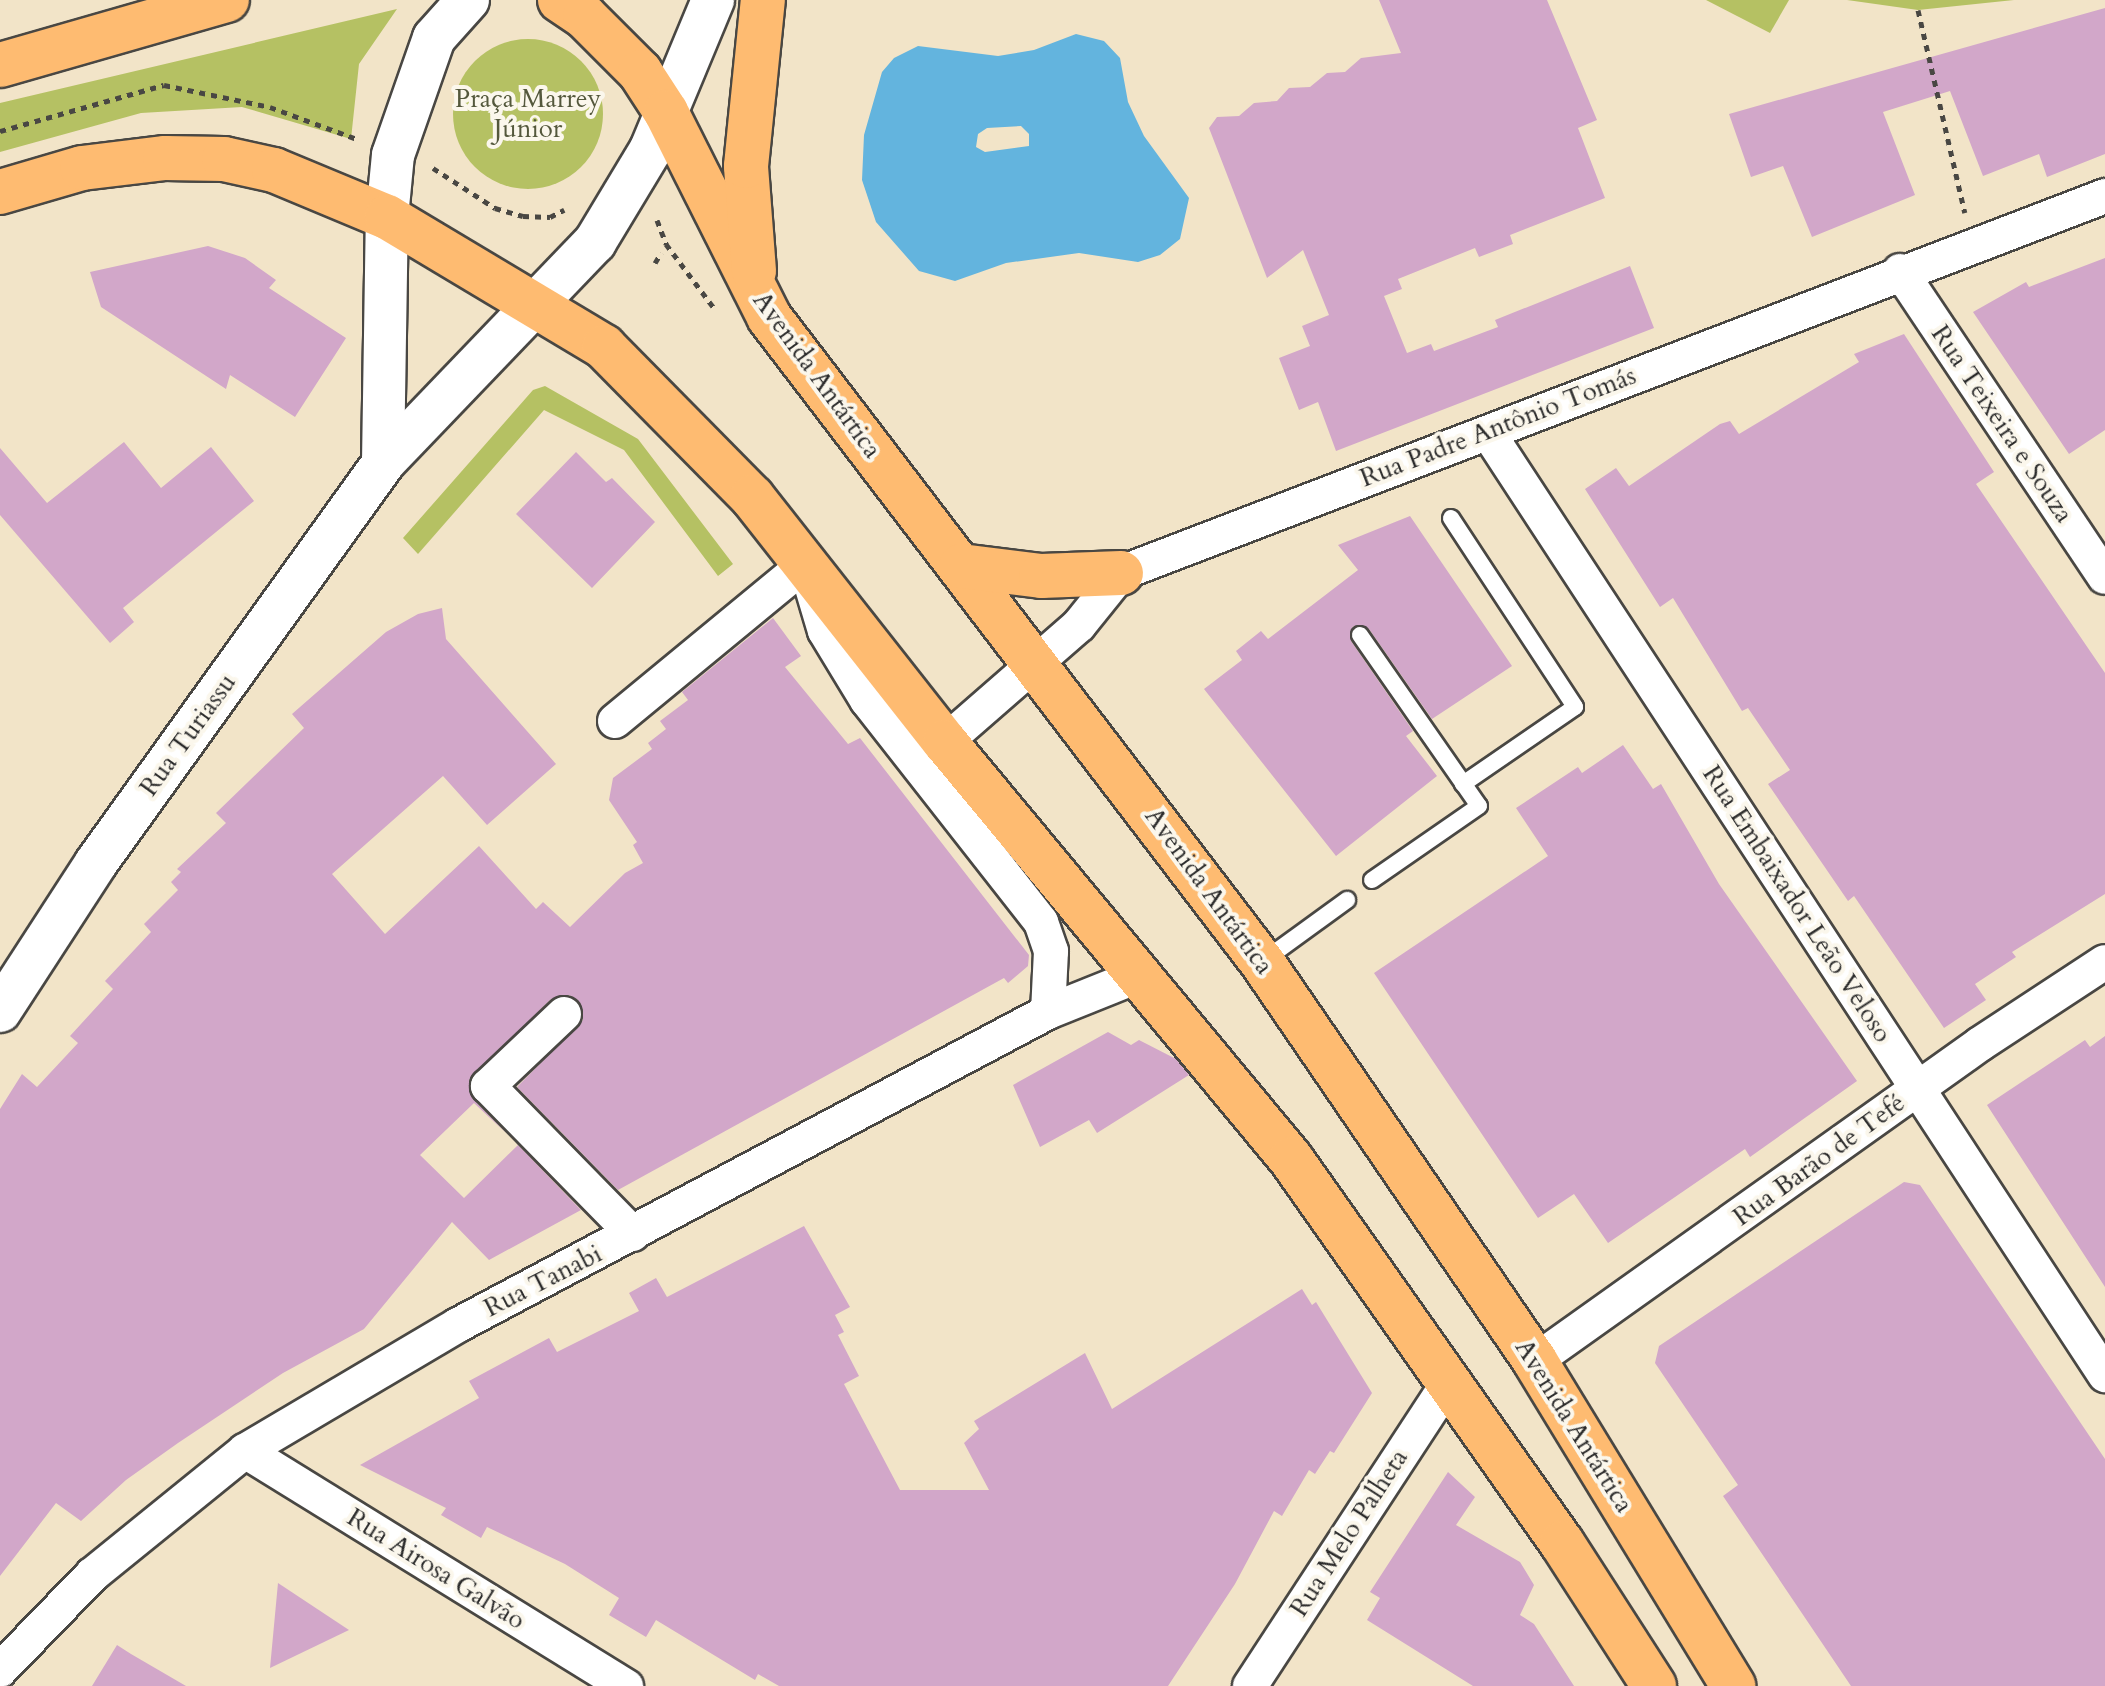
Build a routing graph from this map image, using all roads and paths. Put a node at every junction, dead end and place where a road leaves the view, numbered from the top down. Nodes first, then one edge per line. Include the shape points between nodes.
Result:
1 (227, 0) edge
2 (468, 0) edge
3 (560, 0) edge
4 (713, 0) edge
5 (763, 0) edge
6 (1918, 10) dead end
7 (0, 65) edge
8 (666, 112) junction
9 (0, 131) edge
10 (406, 159) junction
11 (0, 192) edge
12 (2105, 196) edge
13 (576, 205) dead end
14 (387, 217) junction
15 (1974, 244) junction
16 (661, 253) dead end
17 (655, 263) dead end
18 (1900, 271) junction
19 (757, 297) junction
20 (536, 304) junction
21 (1489, 434) junction
22 (383, 463) junction
23 (1451, 518) dead end
24 (807, 563) junction
25 (961, 566) junction
26 (1121, 573) junction
27 (2105, 577) edge
28 (1360, 635) dead end
29 (1035, 665) junction
30 (615, 721) dead end
31 (945, 742) junction
32 (1463, 784) junction
33 (1372, 880) dead end
34 (1347, 900) dead end
35 (1262, 962) junction
36 (2105, 962) edge
37 (1140, 975) junction
38 (0, 1011) edge
39 (1048, 1012) junction
40 (564, 1014) dead end
41 (1917, 1089) junction
42 (633, 1234) junction
43 (1535, 1361) junction
44 (2105, 1375) edge
45 (1450, 1380) junction
46 (245, 1451) junction
47 (0, 1670) edge
48 (626, 1686) edge
49 (1250, 1686) edge
50 (1654, 1686) edge
51 (1733, 1686) edge

1 - 7 main road
2 - 10 street via 434,38
3 - 8 main road via 585,17 640,72
4 - 8 street
5 - 19 main road via 746,166
6 - 15 path
8 - 19 main road, Avenida Antártica
8 - 20 street via 640,171 595,242
9 - 10 path via 164,85 270,107
10 - 13 path via 446,173 495,208 523,216 550,217
10 - 14 street
11 - 14 main road via 82,168 165,158 224,159 274,170
12 - 15 street, Rua Padre Antônio Tomás
14 - 20 main road
14 - 22 street
15 - 18 street, Rua Padre Antônio Tomás
16 - 17 path
18 - 21 street, Rua Padre Antônio Tomás
18 - 27 street, Rua Teixeira e Souza
19 - 25 main road, Avenida Antártica
20 - 22 street, Rua Turiassu
20 - 24 main road via 604,347 752,497
21 - 26 street, Rua Padre Antônio Tomás
21 - 41 street, Rua Embaixador Leão Veloso
22 - 38 street, Rua Turiassu via 96,863
23 - 32 lane via 1575,707
24 - 30 street
24 - 31 main road
24 - 39 street via 814,606 843,663 1041,922 1051,951
25 - 26 main road via 1041,576
25 - 29 main road, Avenida Antártica
26 - 29 street via 1079,625
28 - 32 lane
29 - 31 street
29 - 35 main road, Avenida Antártica
31 - 37 main road
32 - 33 lane via 1479,806
34 - 35 lane
35 - 43 main road, Avenida Antártica
36 - 41 street, Rua Barão de Tefé
37 - 39 street, Rua Tanabi
37 - 45 main road via 1291,1159
39 - 42 street, Rua Tanabi
40 - 42 street via 488,1086
41 - 43 street, Rua Barão de Tefé
41 - 44 street, Rua Embaixador Leão Veloso
42 - 46 street, Rua Tanabi via 458,1325
43 - 51 main road, Avenida Antártica
45 - 49 street, Rua Melo Palheta
45 - 50 main road
46 - 47 street, Rua Tanabi via 92,1575
46 - 48 street, Rua Airosa Galvão

